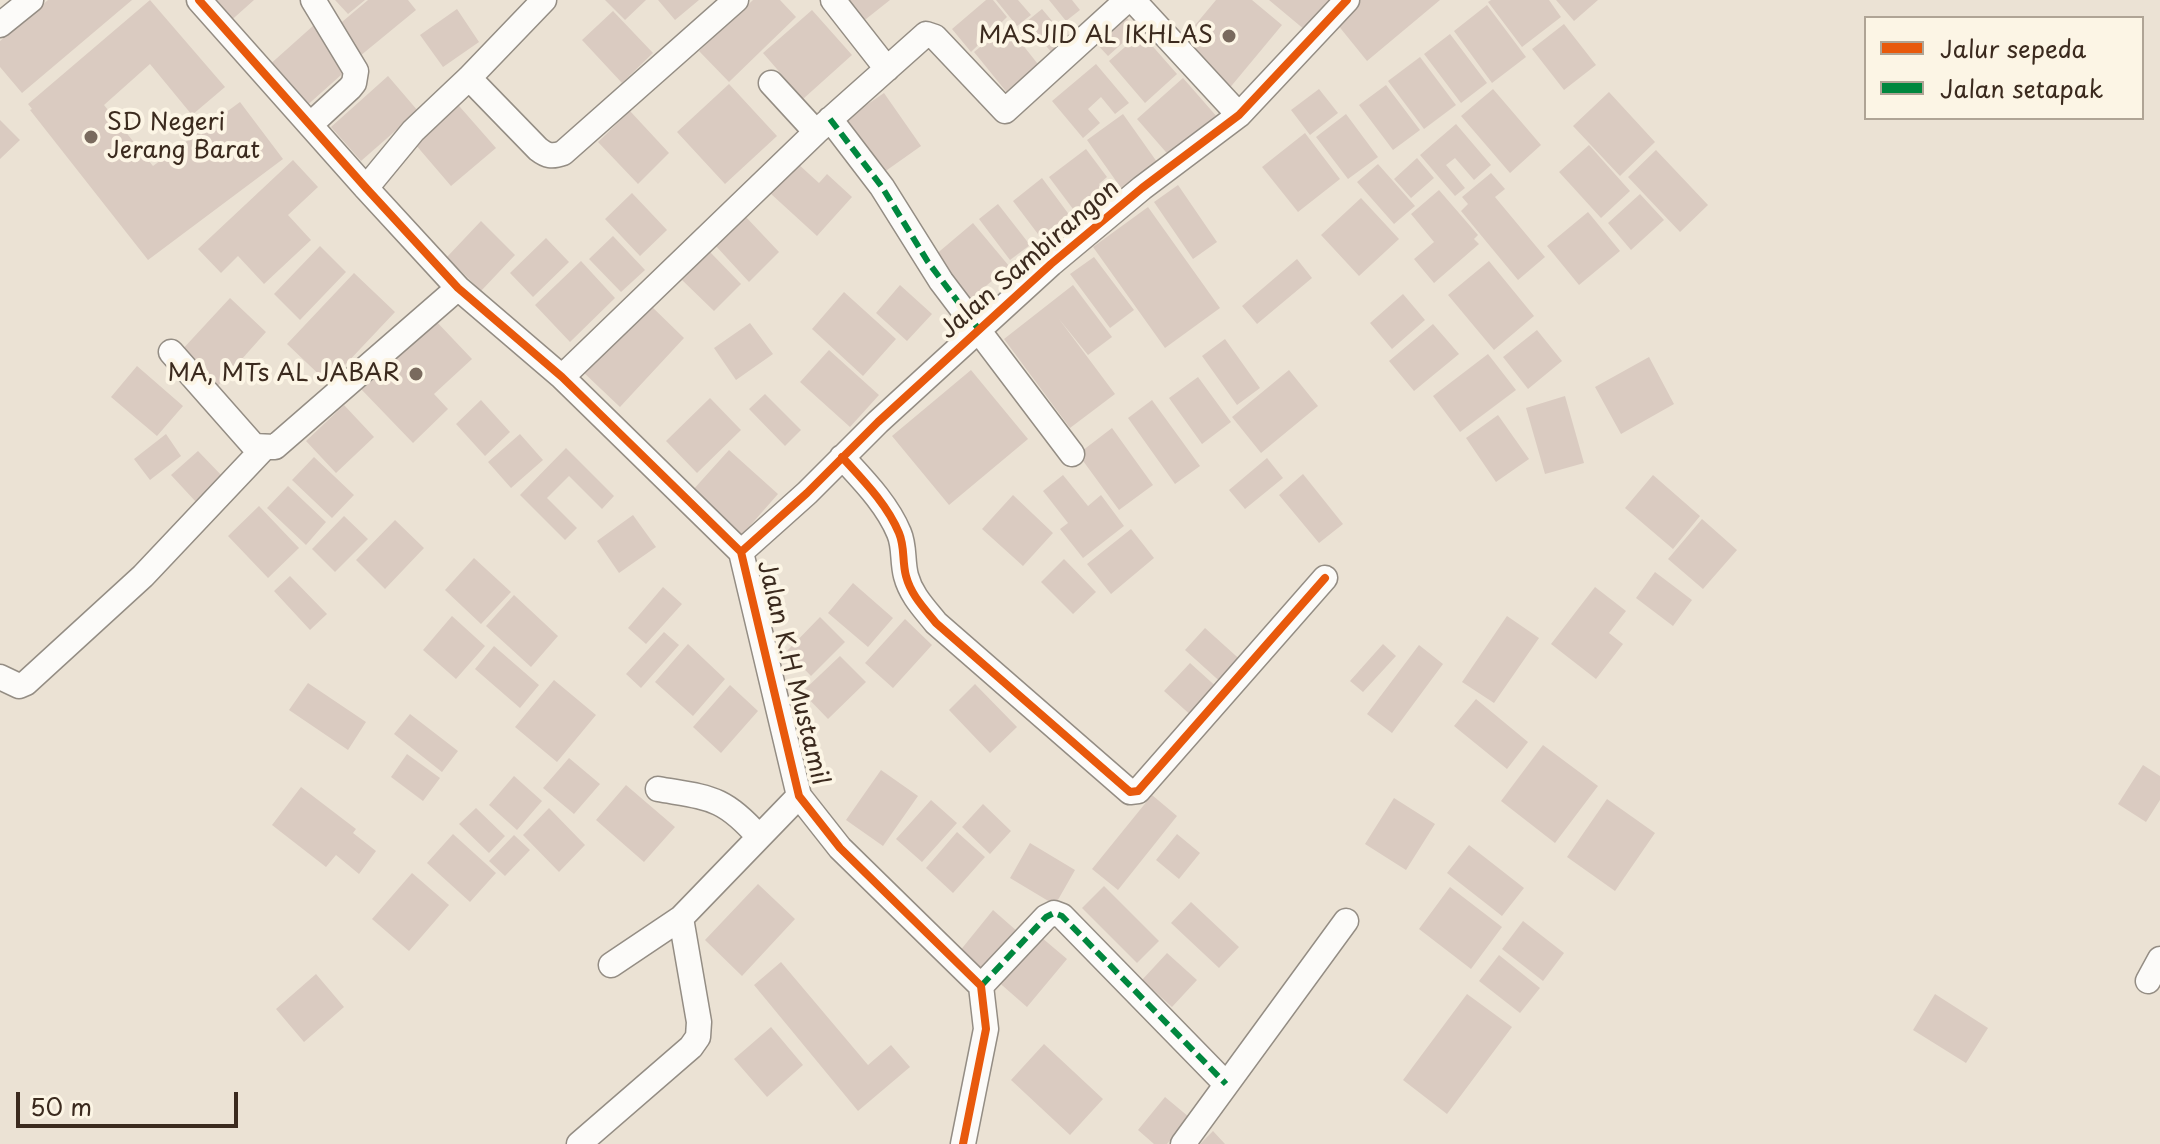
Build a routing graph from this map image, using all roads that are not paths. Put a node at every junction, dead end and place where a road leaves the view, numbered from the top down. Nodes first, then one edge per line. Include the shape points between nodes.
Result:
1 (31, 0) edge
2 (199, 0) edge
3 (313, 0) edge
4 (544, 0) edge
5 (736, 0) edge
6 (833, 0) edge
7 (1130, 0) edge
8 (1347, 0) edge
9 (0, 25) edge
10 (887, 69) junction
11 (469, 78) junction
12 (771, 83) dead end
13 (1239, 115) junction
14 (310, 125) junction
15 (823, 126) junction
16 (366, 188) junction
17 (458, 288) junction
18 (980, 331) junction
19 (171, 352) dead end
20 (562, 377) junction
21 (264, 448) junction
22 (1072, 454) dead end
23 (842, 457) junction
24 (741, 552) junction
25 (1325, 578) dead end
26 (0, 677) edge
27 (658, 789) dead end
28 (799, 796) junction
29 (759, 837) junction
30 (681, 918) junction
31 (1346, 921) dead end
32 (2160, 959) edge
33 (611, 965) dead end
34 (2148, 981) dead end
35 (981, 986) junction
36 (1226, 1084) junction
37 (579, 1144) edge
38 (963, 1144) edge
39 (1183, 1144) edge

1 - 9 street
2 - 14 street, Jalan K.H Mustamil
3 - 14 street via 356,71 350,88
4 - 11 street
5 - 11 street via 555,156 538,149
6 - 10 street
7 - 10 street via 1005,111 932,35 924,36
7 - 13 street
8 - 13 street, Jalan Sambirangon
10 - 15 street
11 - 16 street via 413,131
12 - 15 street
13 - 18 street, Jalan Sambirangon via 1131,197
14 - 16 street, Jalan K.H Mustamil
15 - 18 street via 882,187 934,271
15 - 20 street
16 - 17 street, Jalan K.H Mustamil
17 - 20 street, Jalan K.H Mustamil
17 - 21 street via 275,447
18 - 22 street
18 - 23 street, Jalan Sambirangon
19 - 21 street via 254,446
20 - 24 street, Jalan K.H Mustamil
21 - 26 street via 143,576 26,683 19,686
23 - 24 street, Jalan Sambirangon
23 - 25 street via 898,531 913,596 936,623 1130,792 1138,791
24 - 28 street, Jalan K.H Mustamil
27 - 29 street via 718,801
28 - 29 street
28 - 35 street, Jalan K.H Mustamil via 840,848
29 - 30 street
30 - 33 street
30 - 37 street via 698,1037
31 - 36 street
32 - 34 street
35 - 36 street via 1046,917 1062,916
35 - 38 street via 986,1029
36 - 39 street

